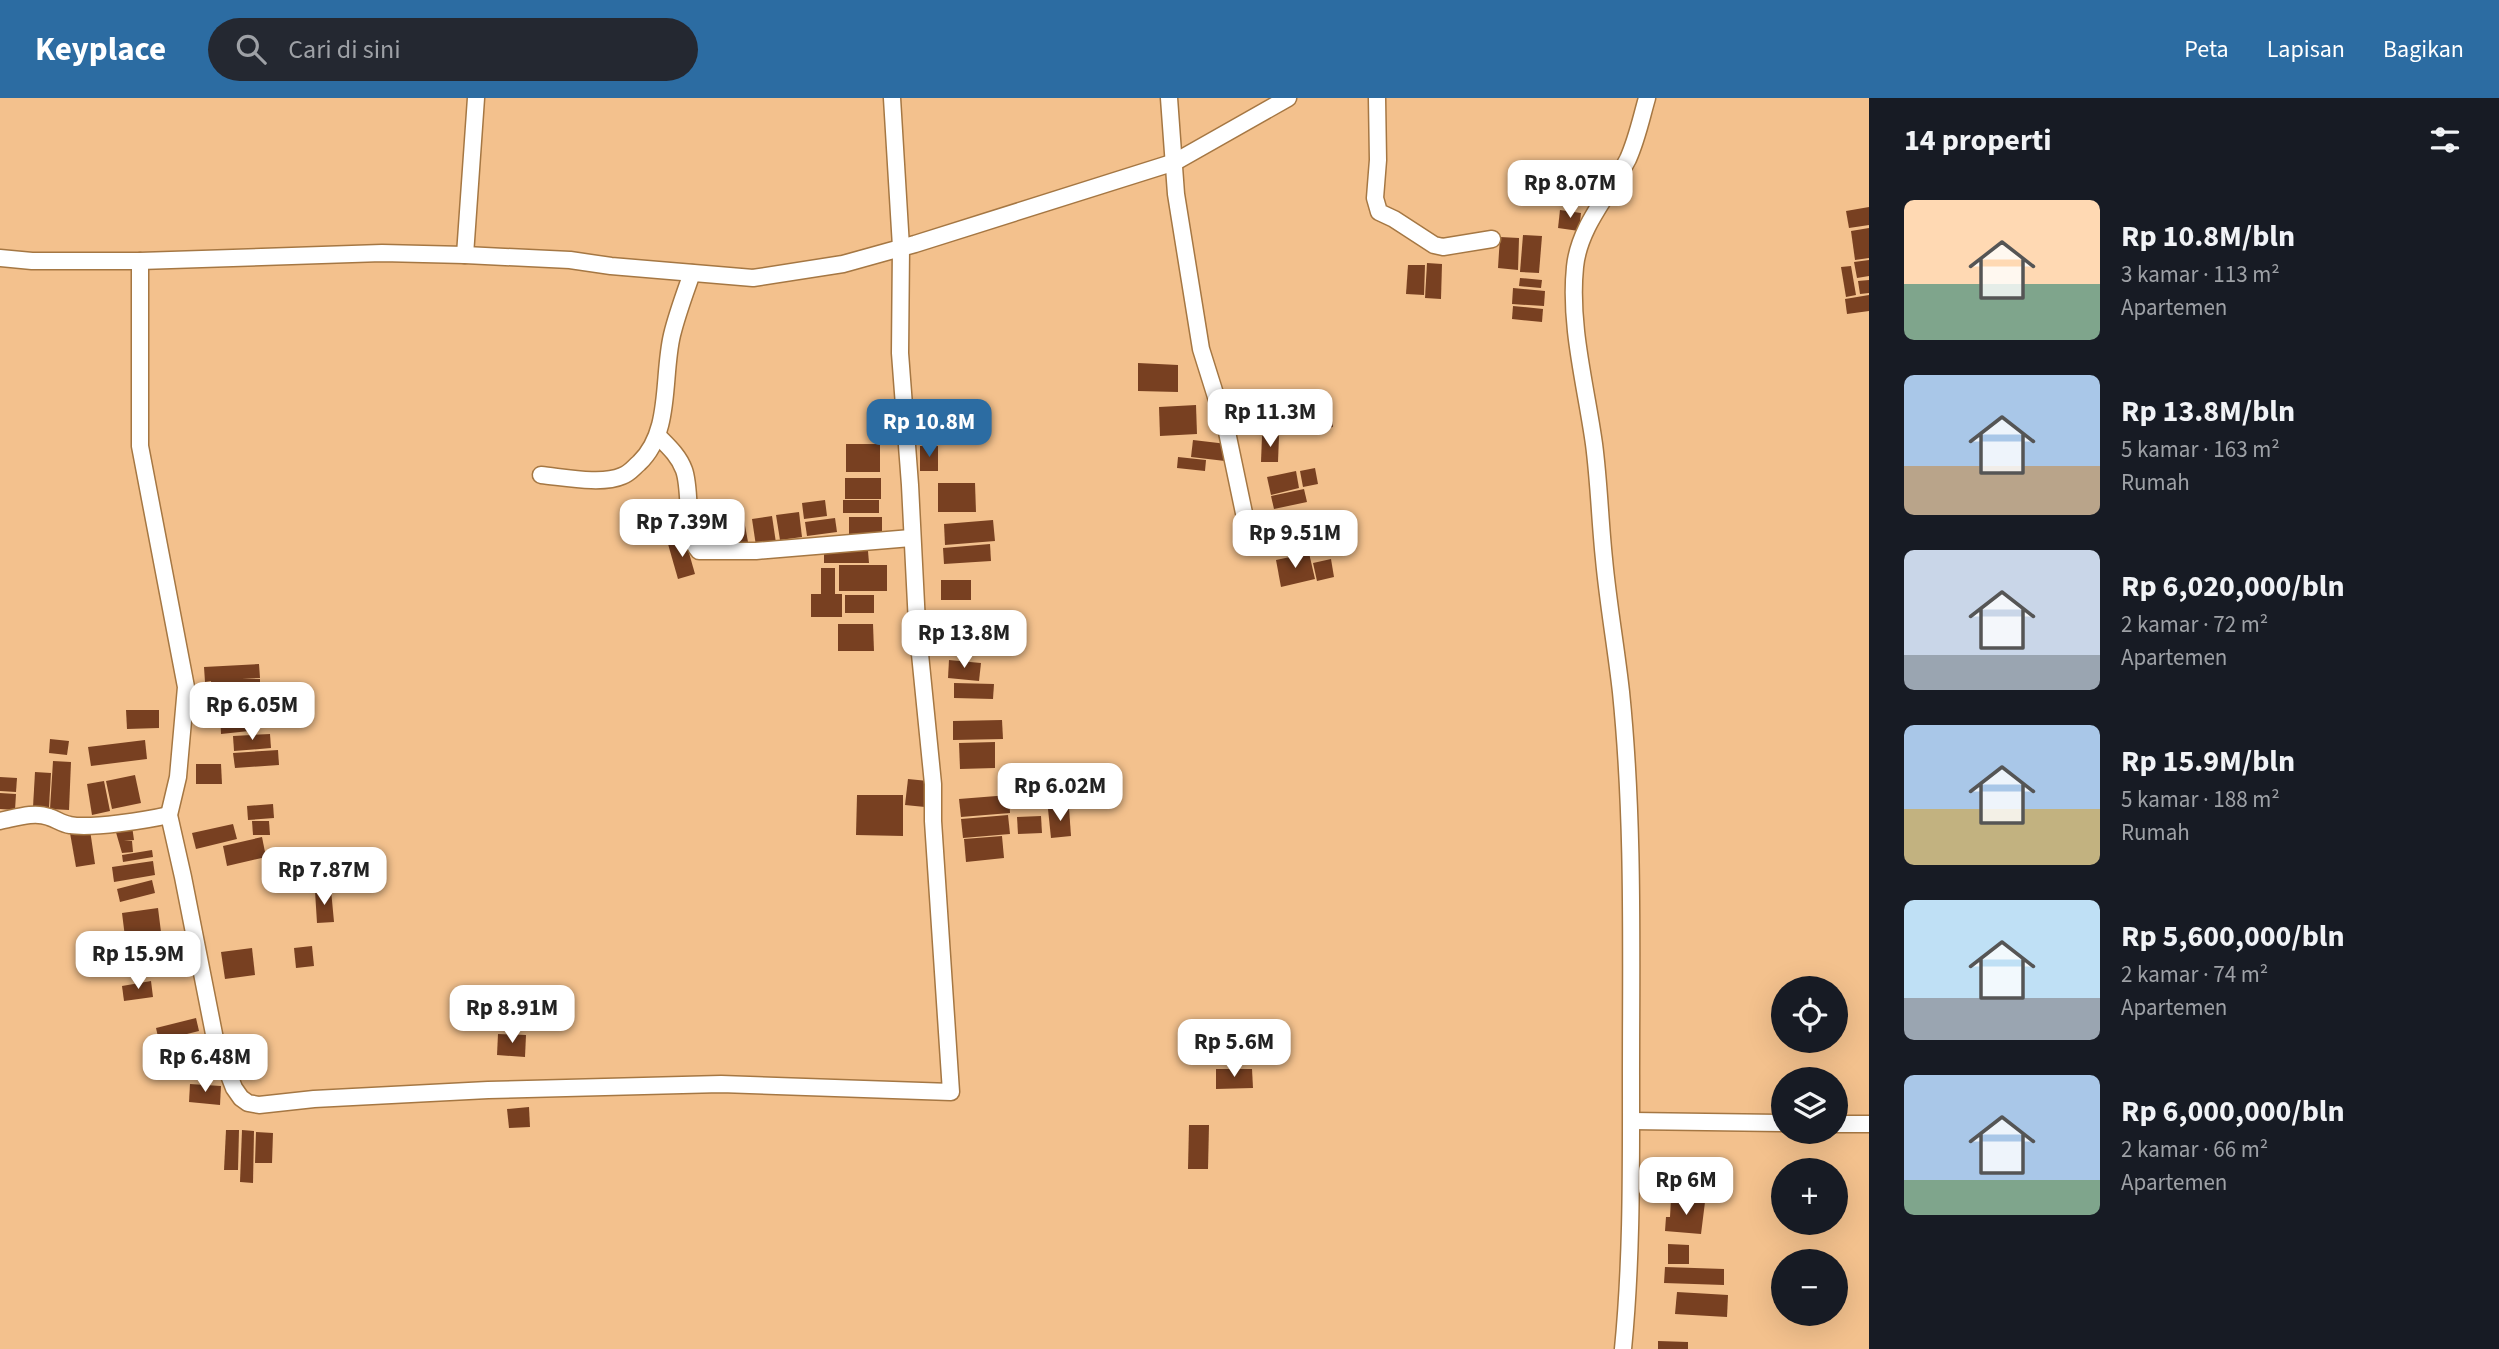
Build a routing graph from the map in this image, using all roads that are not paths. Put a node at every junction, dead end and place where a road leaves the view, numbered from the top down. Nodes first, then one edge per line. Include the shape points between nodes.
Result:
1 (477, 98) edge
2 (892, 98) edge
3 (1169, 98) edge
4 (1288, 98) edge
5 (1377, 98) edge
6 (1647, 98) edge
7 (1175, 162) junction
8 (1492, 239) dead end
9 (901, 247) junction
10 (465, 255) junction
11 (0, 258) edge
12 (139, 261) junction
13 (692, 273) junction
14 (658, 436) junction
15 (541, 475) dead end
16 (1244, 513) dead end
17 (911, 538) junction
18 (169, 815) junction
19 (0, 821) edge
20 (1632, 1121) junction
21 (1771, 1123) edge
22 (1848, 1124) edge
23 (1869, 1124) edge
24 (1623, 1349) edge

1 - 10 street
2 - 9 street
3 - 7 street
4 - 7 street
5 - 8 street via 1375,198 1380,212 1434,245
6 - 20 street via 1637,137 1583,233 1575,266 1577,334 1594,447 1630,805
7 - 9 street
7 - 16 street via 1200,349 1227,432
9 - 13 street via 843,264 753,278
9 - 17 street via 900,353
10 - 12 street via 383,253
10 - 13 street
11 - 12 street
12 - 18 street via 140,446 186,687 178,777
13 - 14 street via 672,334
14 - 15 street via 648,456 620,478
14 - 17 street via 684,470 692,533 699,551
17 - 18 street via 933,784 951,1093 721,1084 248,1103 234,1088 215,1039
18 - 19 street via 83,826 65,825 43,815
20 - 21 street
20 - 24 street
22 - 23 street

